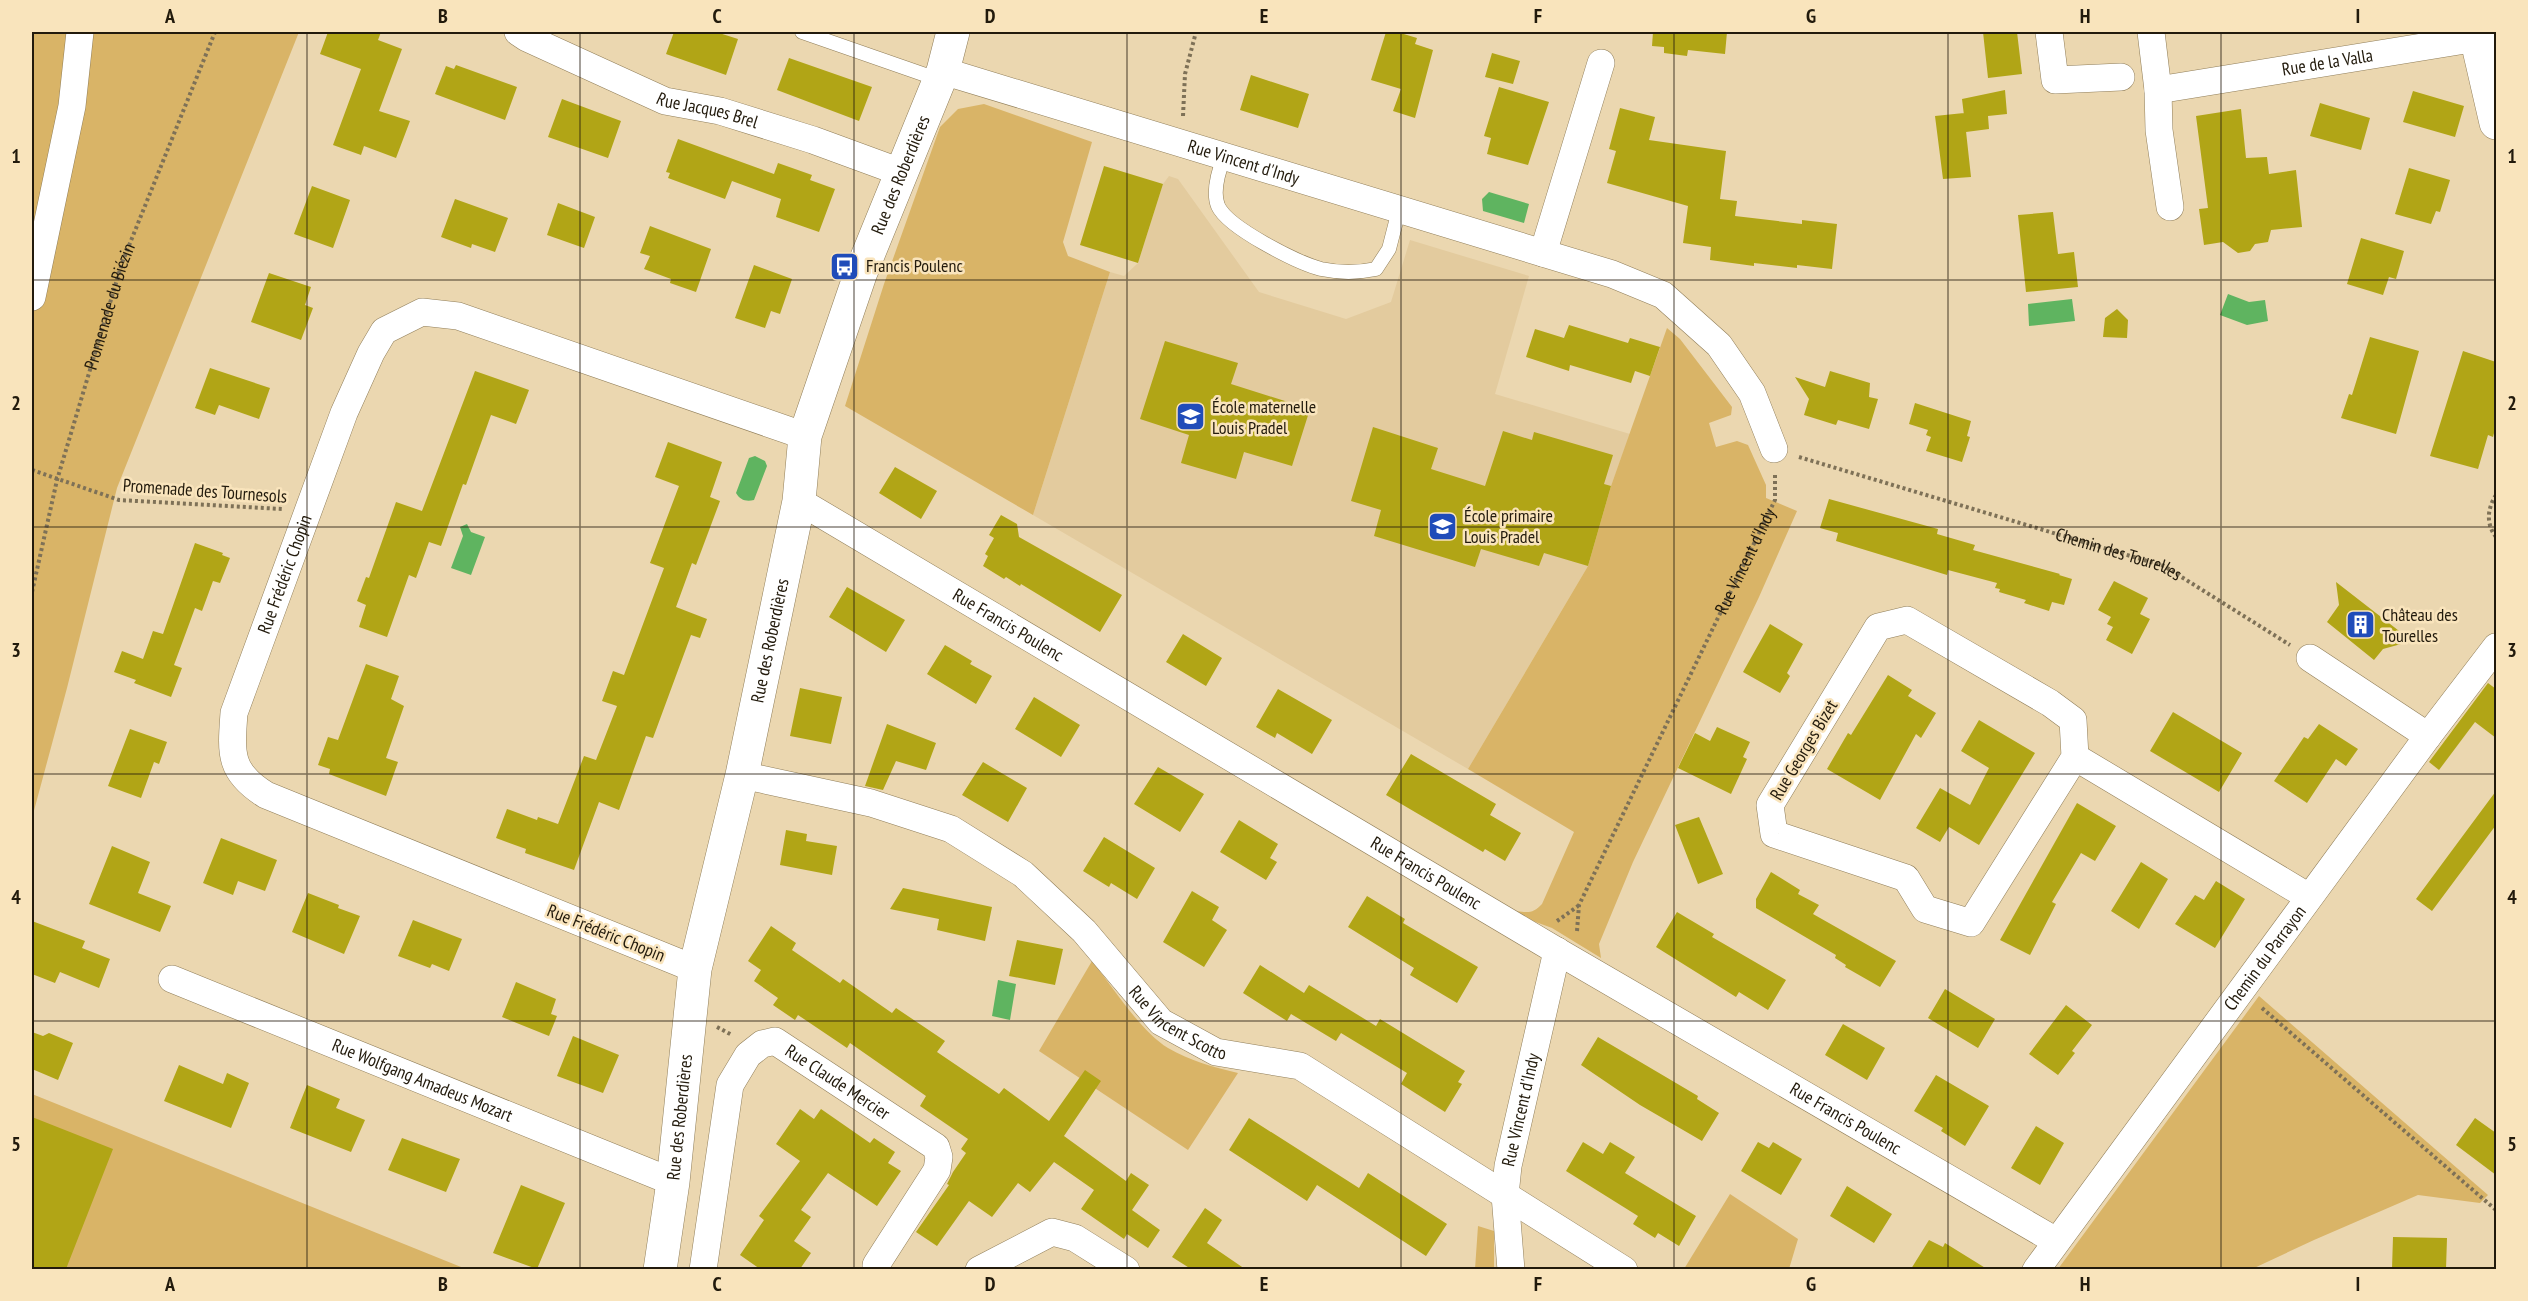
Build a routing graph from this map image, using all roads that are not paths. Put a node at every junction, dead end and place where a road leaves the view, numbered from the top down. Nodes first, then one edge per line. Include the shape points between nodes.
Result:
1 (80, 32) edge
2 (518, 32) edge
3 (802, 32) edge
4 (953, 32) edge
5 (2049, 32) edge
6 (2151, 32) edge
7 (2483, 35) edge
8 (1602, 63) dead end
9 (941, 75) junction
10 (2121, 77) dead end
11 (2158, 90) junction
12 (2496, 123) edge
13 (1224, 156) junction
14 (903, 173) junction
15 (2170, 207) dead end
16 (1399, 210) junction
17 (1543, 253) junction
18 (32, 297) edge
19 (805, 436) junction
20 (1774, 449) road end
21 (799, 501) junction
22 (2496, 647) edge
23 (2310, 658) road end
24 (2428, 736) junction
25 (2075, 757) junction
26 (742, 775) junction
27 (2309, 897) junction
28 (1566, 957) junction
29 (694, 969) junction
30 (172, 979) dead end
31 (673, 1182) junction
32 (1505, 1195) junction
33 (2056, 1241) junction
34 (985, 1268) edge
35 (660, 1269) edge
36 (703, 1269) edge
37 (876, 1269) edge
38 (1126, 1269) edge
39 (1511, 1269) edge
40 (1624, 1269) edge
41 (2036, 1269) edge

1 - 18 street via 72,106
2 - 14 street, Rue Jacques Brel via 665,101 720,111
3 - 9 lane
4 - 9 street, Rue des Roberdières
5 - 10 street via 2055,80
6 - 11 street
7 - 11 street, Rue de la Valla
7 - 12 street
8 - 17 street
9 - 13 street, Rue Vincent d'Indy
9 - 14 street, Rue des Roberdières
11 - 15 street via 2159,130
13 - 16 street, Rue Vincent d'Indy
13 - 16 lane via 1216,177 1218,206 1241,230 1320,268 1354,273 1376,268 1389,249
14 - 19 street, Rue des Roberdières via 861,272
16 - 17 street, Rue Vincent d'Indy
17 - 20 street, Rue Vincent d'Indy via 1664,295 1719,345 1752,393
19 - 21 street, Rue des Roberdières
19 - 29 street, Rue Frédéric Chopin via 458,316 422,312 384,331 371,353 344,413 234,713 236,769 266,795
21 - 26 street, Rue des Roberdières
21 - 28 street, Rue Francis Poulenc
22 - 24 street, Chemin du Parrayon
23 - 24 street
24 - 27 street, Chemin du Parrayon
25 - 25 street, Rue Georges Bizet via 2073,720 2050,703 1907,620 1878,627 1770,805 1774,834 1906,878 1926,909 1971,923
25 - 27 street
26 - 29 street, Rue des Roberdières
26 - 32 street, Rue Vincent Scotto via 871,803 951,829 1032,882 1084,931 1161,1022 1216,1052 1300,1066
27 - 33 street, Chemin du Parrayon
28 - 32 street, Rue Vincent d'Indy via 1508,1166
28 - 33 street, Rue Francis Poulenc
29 - 31 street, Rue des Roberdières
30 - 31 street, Rue Wolfgang Amadeus Mozart
31 - 35 street, Rue des Roberdières
32 - 39 street, Rue Vincent d'Indy
32 - 40 street, Rue Vincent Scotto
33 - 41 street, Chemin du Parrayon
34 - 38 street via 1052,1232 1075,1238
36 - 37 street, Rue Claude Mercier via 730,1085 748,1055 762,1044 775,1041 936,1147 937,1170

